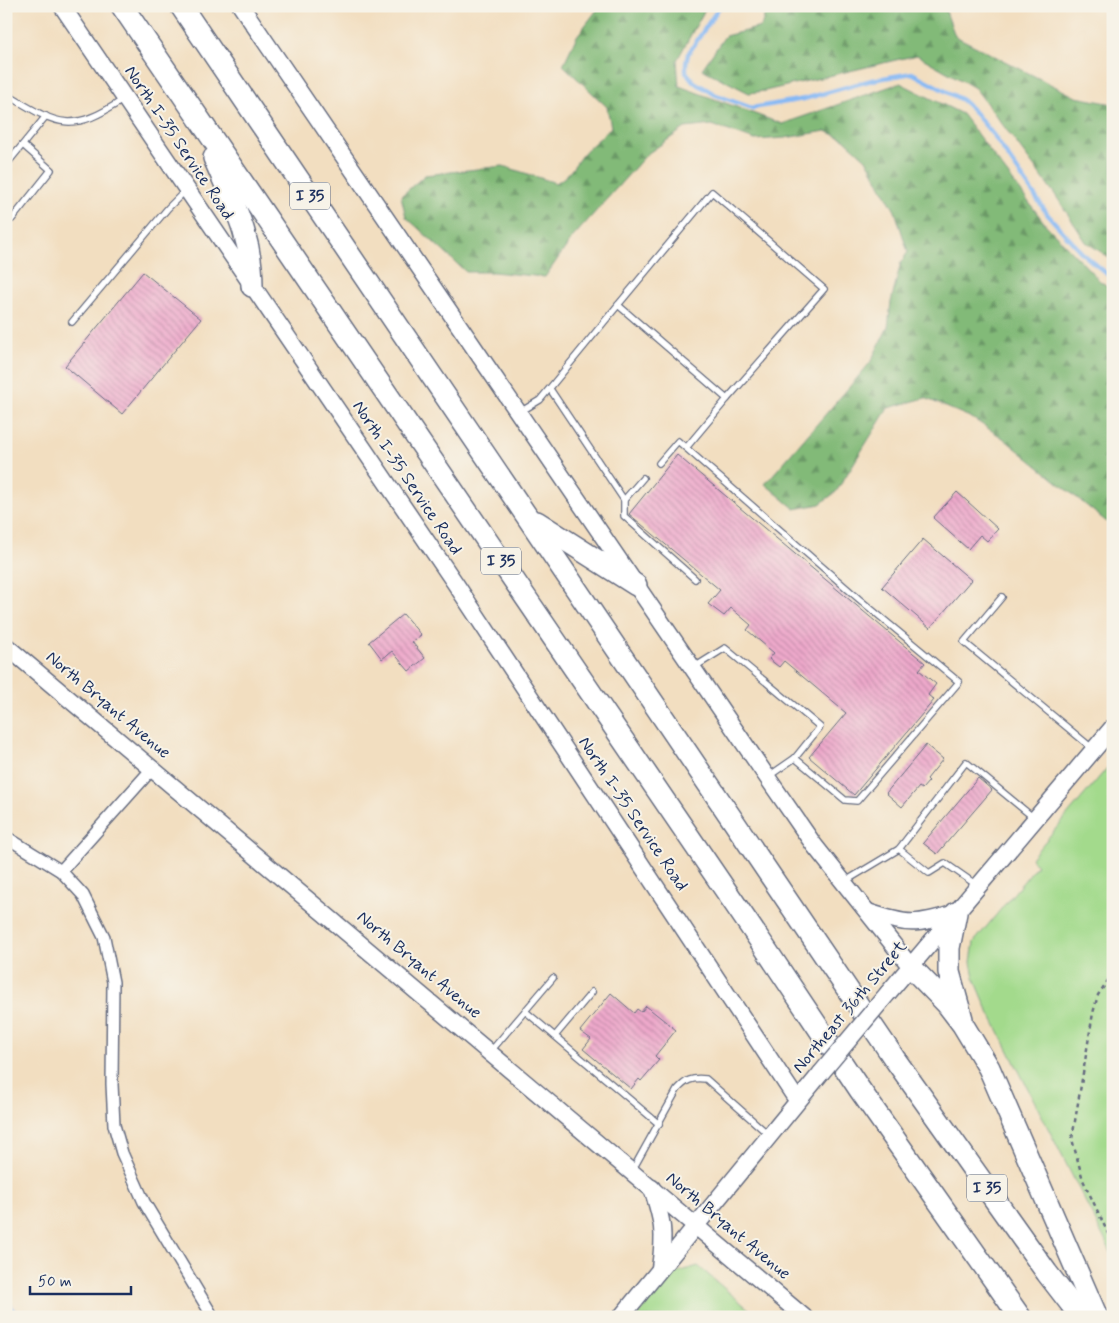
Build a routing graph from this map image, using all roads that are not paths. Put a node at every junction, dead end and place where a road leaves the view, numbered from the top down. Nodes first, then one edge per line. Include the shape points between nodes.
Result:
1 (62, 6) edge
2 (122, 6) edge
3 (181, 6) edge
4 (241, 6) edge
5 (6, 94) edge
6 (124, 99) junction
7 (193, 110) junction
8 (46, 116) junction
9 (23, 145) junction
10 (6, 165) edge
11 (186, 189) junction
12 (12, 219) dead end
13 (252, 286) junction
14 (618, 305) junction
15 (72, 322) dead end
16 (550, 389) junction
17 (727, 399) junction
18 (518, 413) junction
19 (686, 448) junction
20 (659, 463) dead end
21 (643, 478) dead end
22 (624, 500) junction
23 (529, 516) junction
24 (694, 579) dead end
25 (636, 585) junction
26 (1002, 597) dead end
27 (6, 646) edge
28 (692, 668) junction
29 (1113, 727) edge
30 (1094, 750) junction
31 (795, 758) junction
32 (152, 769) junction
33 (767, 777) junction
34 (1035, 819) junction
35 (6, 837) edge
36 (899, 849) junction
37 (61, 871) junction
38 (844, 882) junction
39 (979, 886) junction
40 (868, 912) junction
41 (956, 914) junction
42 (911, 967) junction
43 (553, 978) dead end
44 (592, 992) dead end
45 (525, 1011) junction
46 (963, 1024) junction
47 (555, 1036) junction
48 (490, 1052) junction
49 (798, 1100) junction
50 (659, 1124) junction
51 (769, 1135) junction
52 (632, 1171) junction
53 (652, 1188) junction
54 (696, 1225) junction
55 (660, 1269) junction
56 (213, 1317) edge
57 (621, 1317) edge
58 (804, 1317) edge
59 (1020, 1317) edge
60 (1081, 1317) edge
61 (1097, 1317) edge

1 - 6 main road, North I-35 Service Road
2 - 7 highway, I 35
3 - 23 highway, I 35
4 - 18 main road
5 - 8 lane
6 - 8 lane via 89,120 72,122
6 - 11 main road, North I-35 Service Road
7 - 13 highway via 245,230 252,263
7 - 59 highway, I 35 via 823,1036
8 - 9 lane
9 - 10 lane
9 - 12 lane via 51,170
11 - 13 main road, North I-35 Service Road
11 - 15 lane
13 - 49 main road, North I-35 Service Road via 455,583
14 - 16 lane
14 - 17 lane
14 - 17 lane via 712,192 719,198 824,289
16 - 18 lane via 540,400
16 - 22 lane
17 - 19 lane
18 - 25 main road
19 - 20 lane via 678,441
19 - 31 lane via 959,682 857,801 845,800
21 - 22 lane
22 - 24 lane via 624,516
23 - 25 highway
23 - 60 highway, I 35 via 894,1058
25 - 28 main road
26 - 30 lane via 964,642
27 - 32 main road, North Bryant Avenue
28 - 31 lane via 725,648 820,727
28 - 33 main road
29 - 30 main road, Northeast 36th Street
30 - 34 main road, Northeast 36th Street
31 - 33 lane
32 - 37 street
32 - 48 main road, North Bryant Avenue
33 - 38 main road
34 - 36 lane via 966,762
34 - 39 main road, Northeast 36th Street
35 - 37 street
36 - 38 lane
36 - 39 lane via 929,873 946,863
37 - 56 street via 83,895 104,937 113,982 114,1125 122,1153 144,1202
38 - 40 main road
39 - 41 main road, Northeast 36th Street
40 - 41 main road via 901,923 921,924
40 - 42 main road
41 - 42 main road, Northeast 36th Street
41 - 46 highway via 948,948 950,972
42 - 46 highway
42 - 49 main road, Northeast 36th Street, bridge
43 - 45 lane
44 - 47 lane
45 - 47 lane
45 - 48 lane
46 - 61 highway via 989,1068
47 - 50 lane
48 - 52 main road, North Bryant Avenue
49 - 51 main road, Northeast 36th Street
50 - 51 lane via 686,1080 706,1079
50 - 52 lane
51 - 54 main road, Northeast 36th Street
52 - 53 main road, North Bryant Avenue
53 - 54 main road, North Bryant Avenue
53 - 55 main road via 665,1238
54 - 55 main road, Northeast 36th Street
54 - 58 main road, North Bryant Avenue
55 - 57 main road, Northeast 36th Street

